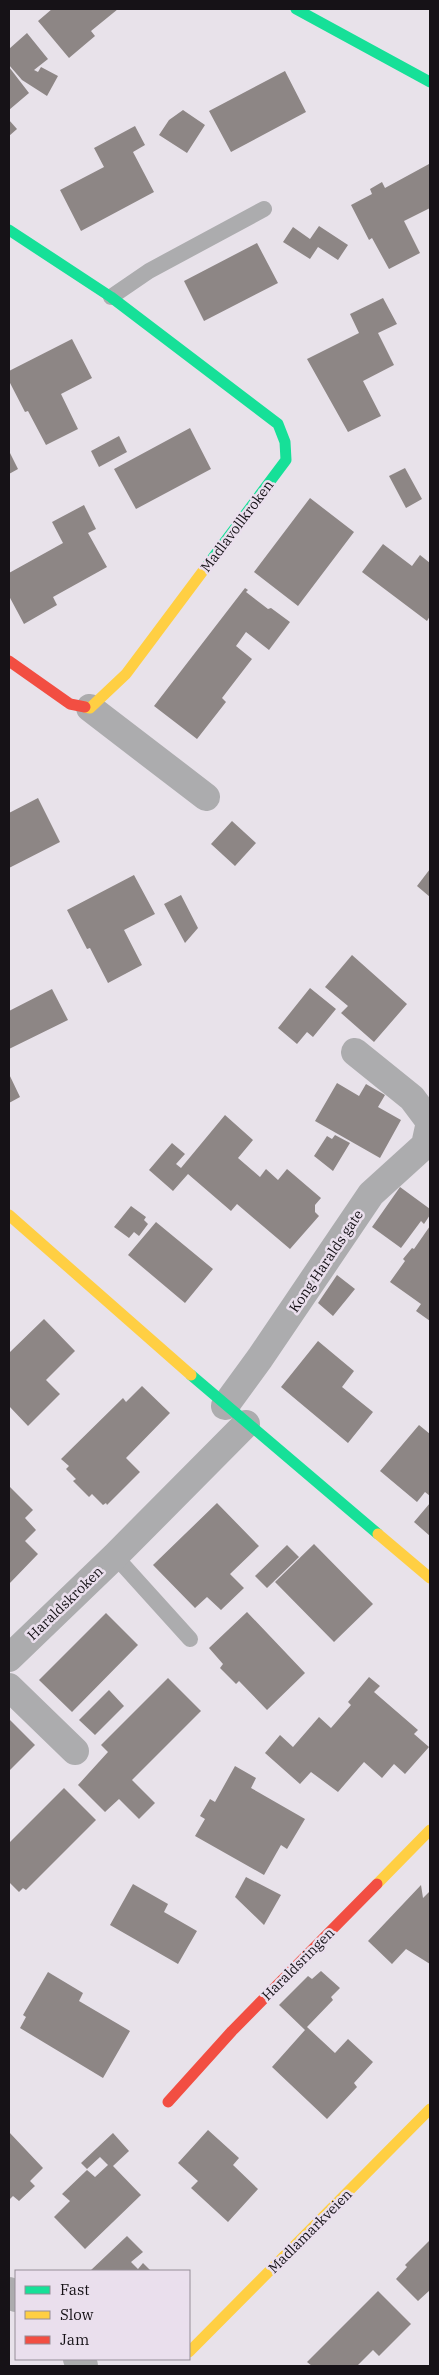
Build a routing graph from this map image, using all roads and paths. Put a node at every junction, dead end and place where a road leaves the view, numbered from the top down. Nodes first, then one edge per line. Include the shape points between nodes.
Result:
1 (296, 9) edge
2 (430, 82) edge
3 (264, 209) dead end
4 (9, 230) edge
5 (111, 297) junction
6 (9, 661) edge
7 (90, 708) junction
8 (206, 797) dead end
9 (356, 1052) dead end
10 (429, 1135) edge
11 (9, 1215) edge
12 (225, 1406) junction
13 (246, 1424) junction
14 (115, 1556) junction
15 (426, 1570) edge
16 (190, 1639) dead end
17 (11, 1651) edge
18 (9, 1687) edge
19 (75, 1751) dead end
20 (430, 1830) edge
21 (168, 2102) dead end
22 (430, 2109) edge
23 (190, 2351) edge

1 - 2 street
3 - 5 lane via 149,271
4 - 5 street, Madlavollkroken
5 - 7 street, Madlavollkroken via 278,424 286,460 126,674
6 - 7 street via 70,704
7 - 8 street
9 - 10 street via 412,1098
10 - 12 street, Kong Haralds gate via 370,1194
11 - 12 street
12 - 13 street
13 - 14 street, Haraldskroken
13 - 15 street
14 - 16 lane, Haraldskroken
14 - 17 street, Haraldskroken
18 - 19 street
20 - 21 street, Haraldsringen via 232,2031
22 - 23 street, Madlamarkveien

